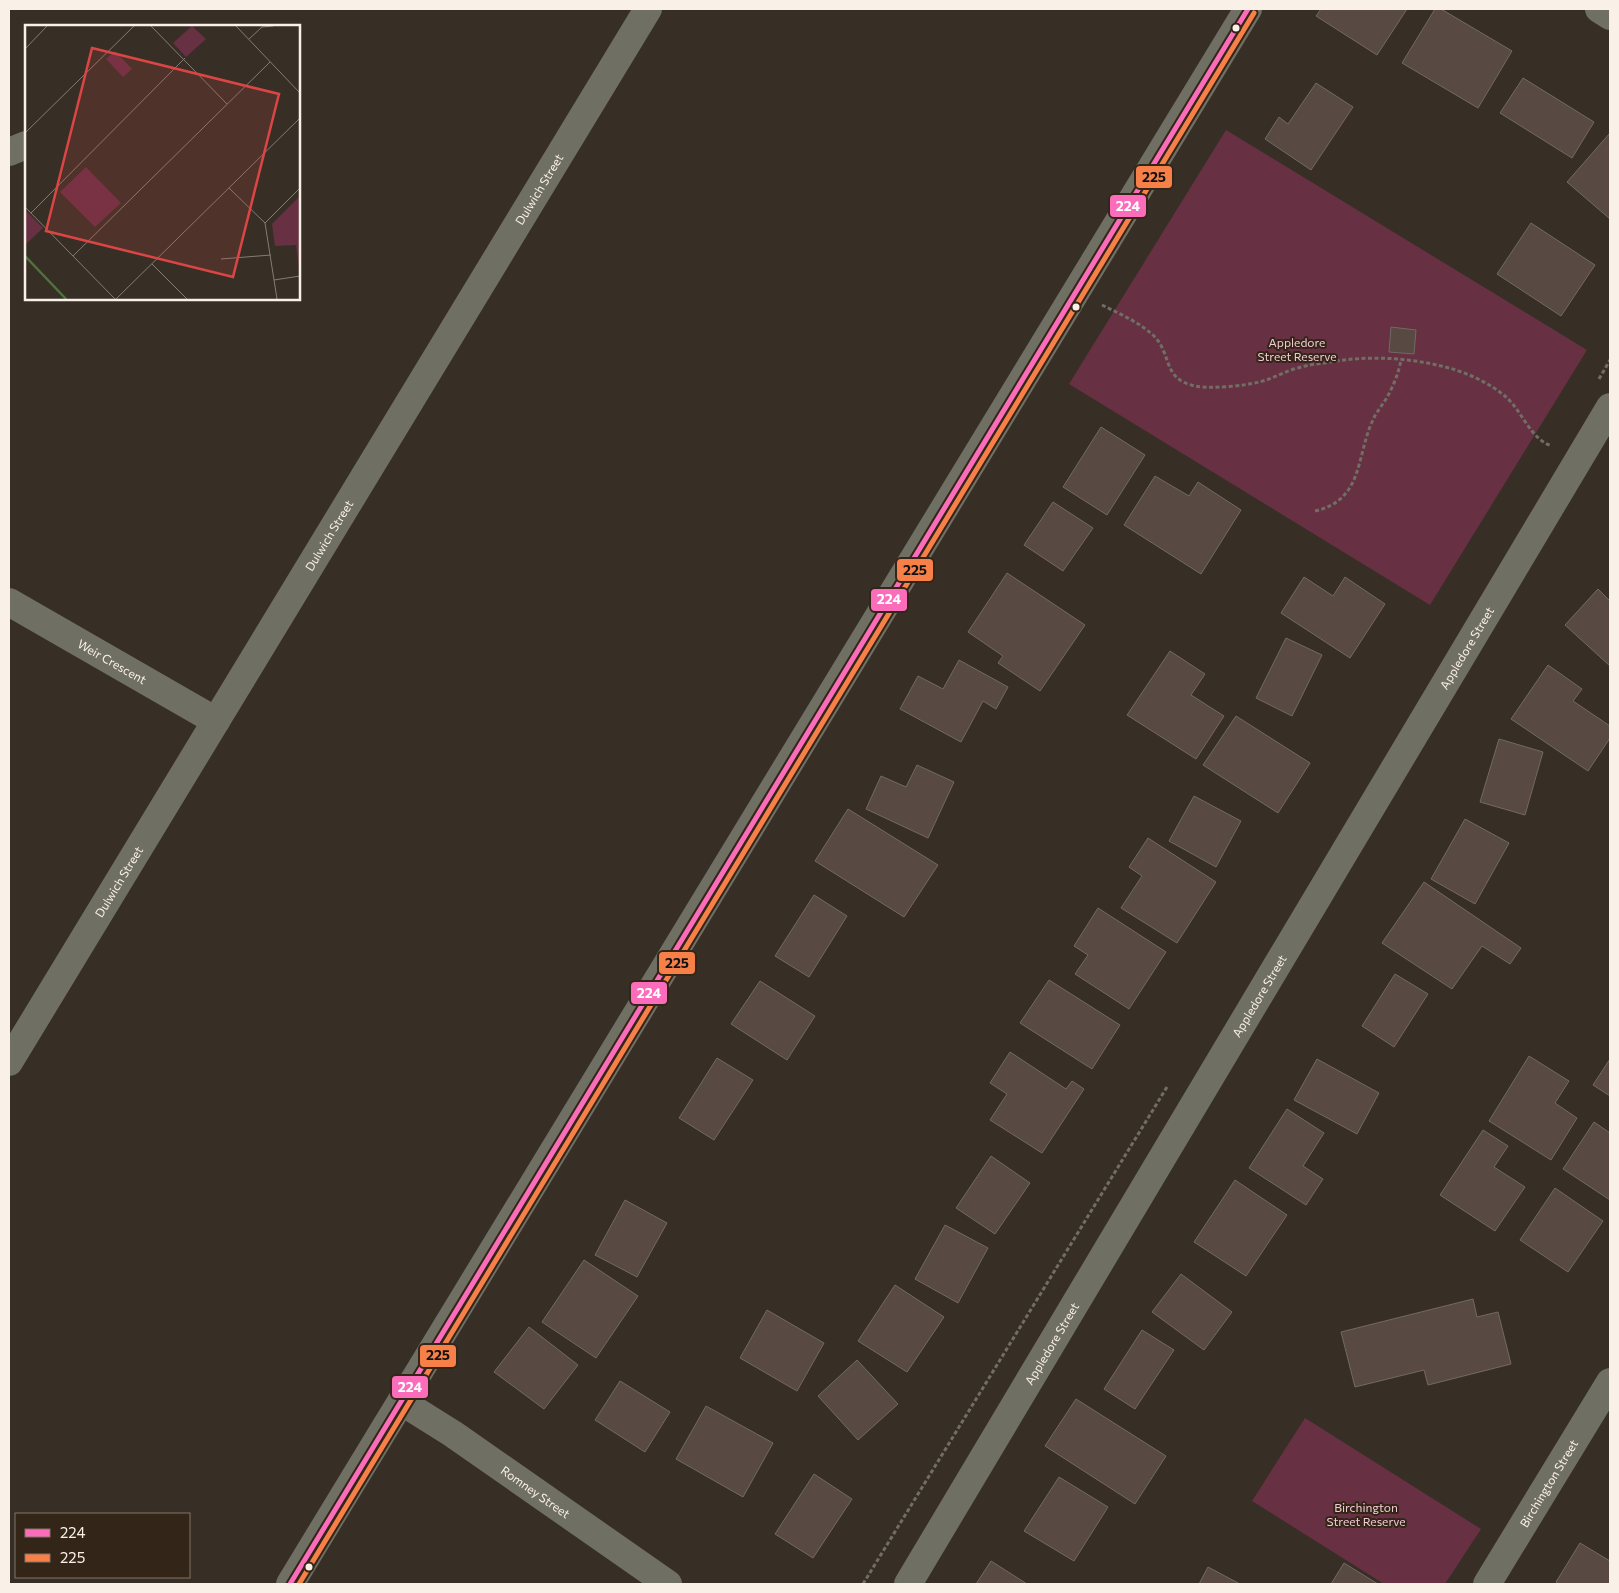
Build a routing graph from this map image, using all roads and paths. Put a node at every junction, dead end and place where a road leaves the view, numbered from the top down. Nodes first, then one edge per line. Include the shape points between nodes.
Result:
1 (648, 9) edge
2 (1248, 9) edge
3 (1599, 9) edge
4 (1610, 16) edge
5 (25, 145) edge
6 (9, 152) edge
7 (1100, 304) dead end
8 (1401, 359) junction
9 (1610, 407) edge
10 (1558, 447) dead end
11 (1316, 512) dead end
12 (9, 602) edge
13 (216, 722) junction
14 (9, 1062) edge
15 (1610, 1382) edge
16 (402, 1402) junction
17 (290, 1584) edge
18 (668, 1584) edge
19 (908, 1584) edge
20 (1487, 1584) edge

1 - 13 street, Dulwich Street
2 - 16 street
3 - 4 street
5 - 6 street
7 - 8 path via 1129,318 1154,336 1162,346 1169,369 1176,377 1194,386 1221,387 1259,382 1299,367 1342,360
8 - 10 path via 1450,368 1482,381 1506,397 1542,442
8 - 11 path via 1396,379 1372,422 1350,489 1339,500
9 - 19 street, Appledore Street
12 - 13 street, Weir Crescent
13 - 14 street, Dulwich Street
15 - 20 street, Birchington Street
16 - 17 street
16 - 18 street, Romney Street

